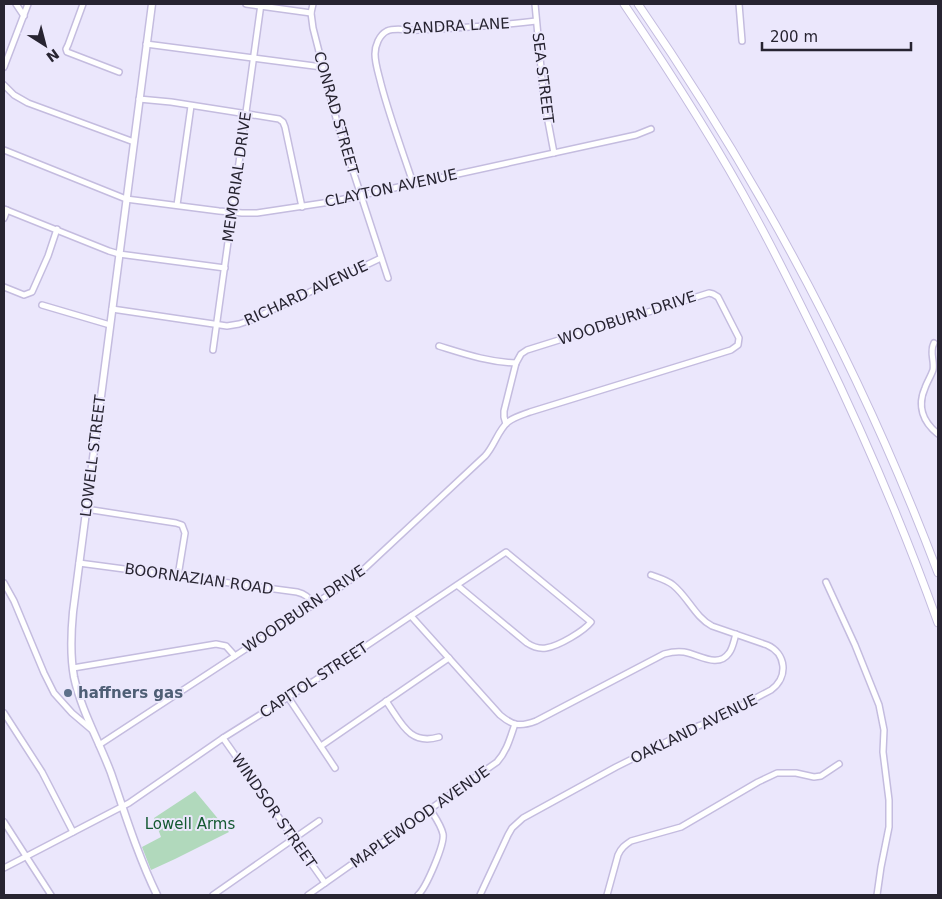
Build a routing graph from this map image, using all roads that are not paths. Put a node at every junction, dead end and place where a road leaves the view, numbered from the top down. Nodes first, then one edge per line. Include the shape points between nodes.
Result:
1 (16, 4) edge
2 (28, 4) edge
3 (83, 4) edge
4 (152, 4) edge
5 (246, 4) edge
6 (312, 4) edge
7 (535, 4) edge
8 (624, 4) edge
9 (638, 4) edge
10 (739, 4) edge
11 (261, 5) edge
12 (311, 13) junction
13 (24, 16) junction
14 (536, 21) junction
15 (742, 41) dead end
16 (146, 44) junction
17 (254, 58) junction
18 (4, 67) edge
19 (322, 67) junction
20 (119, 72) dead end
21 (4, 85) edge
22 (139, 99) junction
23 (191, 106) junction
24 (246, 114) junction
25 (651, 129) dead end
26 (134, 142) junction
27 (4, 150) edge
28 (554, 153) junction
29 (412, 183) junction
30 (360, 195) junction
31 (126, 199) junction
32 (177, 206) junction
33 (302, 207) junction
34 (5, 209) edge
35 (232, 212) junction
36 (4, 218) edge
37 (56, 229) junction
38 (119, 254) junction
39 (381, 258) junction
40 (224, 268) junction
41 (388, 278) dead end
42 (4, 287) edge
43 (42, 305) dead end
44 (112, 308) junction
45 (217, 324) junction
46 (110, 325) junction
47 (934, 343) dead end
48 (439, 346) dead end
49 (213, 350) dead end
50 (516, 363) junction
51 (506, 424) junction
52 (938, 434) edge
53 (86, 509) junction
54 (79, 563) junction
55 (938, 573) edge
56 (651, 575) dead end
57 (178, 576) junction
58 (826, 582) dead end
59 (4, 583) edge
60 (457, 585) junction
61 (313, 604) junction
62 (411, 616) junction
63 (938, 623) edge
64 (736, 634) junction
65 (235, 656) junction
66 (449, 658) junction
67 (73, 668) junction
68 (288, 697) junction
69 (386, 701) junction
70 (4, 714) edge
71 (515, 724) junction
72 (94, 732) junction
73 (439, 737) dead end
74 (223, 738) junction
75 (99, 745) junction
76 (321, 746) junction
77 (839, 764) dead end
78 (335, 768) dead end
79 (122, 807) junction
80 (430, 809) junction
81 (319, 821) dead end
82 (4, 822) edge
83 (73, 832) junction
84 (294, 839) junction
85 (26, 856) junction
86 (4, 868) edge
87 (325, 883) junction
88 (51, 895) edge
89 (157, 895) edge
90 (212, 895) edge
91 (308, 895) edge
92 (418, 895) edge
93 (480, 895) edge
94 (607, 895) edge
95 (877, 895) edge

1 - 13 street
2 - 13 street
3 - 20 street via 67,52
4 - 16 main road, LOWELL STREET
5 - 11 street
6 - 12 street, CONRAD STREET
7 - 14 street, SEA STREET
8 - 63 highway via 721,156 776,254 891,499
9 - 55 highway via 734,154 808,282 867,402
10 - 15 street
11 - 12 street
11 - 17 street, MEMORIAL DRIVE
12 - 19 street, CONRAD STREET
13 - 18 street
14 - 28 street, SEA STREET via 544,100
14 - 29 street, SANDRA LANE via 394,30 381,37 375,53 376,64
16 - 17 street
16 - 22 main road, LOWELL STREET
17 - 19 street
17 - 24 street, MEMORIAL DRIVE
19 - 30 street, CONRAD STREET
21 - 26 street via 28,103
22 - 23 street
22 - 26 main road, LOWELL STREET
23 - 24 street
23 - 32 street
24 - 33 street via 273,117 283,122
24 - 35 street, MEMORIAL DRIVE
25 - 28 street, CLAYTON AVENUE
26 - 31 main road, LOWELL STREET
27 - 31 street, CLAYTON AVENUE
28 - 29 street, CLAYTON AVENUE
29 - 30 street, CLAYTON AVENUE
30 - 33 street, CLAYTON AVENUE
30 - 39 street, CONRAD STREET
31 - 32 street, CLAYTON AVENUE
31 - 38 main road, LOWELL STREET
32 - 35 street, CLAYTON AVENUE
33 - 35 street, CLAYTON AVENUE via 257,213
34 - 36 street
34 - 37 street
35 - 40 street, MEMORIAL DRIVE
37 - 38 street
37 - 42 street via 32,292 24,295
38 - 40 street
38 - 44 main road, LOWELL STREET
39 - 41 street, CONRAD STREET
39 - 45 street, RICHARD AVENUE via 245,322 232,326
40 - 45 street, MEMORIAL DRIVE
43 - 46 street
44 - 45 street, RICHARD AVENUE
44 - 46 main road, LOWELL STREET
45 - 49 street, MEMORIAL DRIVE
46 - 53 main road, LOWELL STREET
47 - 52 street via 933,370 921,402 923,417
48 - 50 street via 488,361
50 - 51 street, WOODBURN DRIVE via 504,411
50 - 51 street, WOODBURN DRIVE via 524,351 709,293 719,299 739,340 734,349 530,412
51 - 61 street, WOODBURN DRIVE via 490,451 372,563
53 - 54 main road, LOWELL STREET
53 - 57 street via 182,525 185,533
54 - 57 street, BOORNAZIAN ROAD
54 - 67 main road, LOWELL STREET via 72,612
56 - 64 street, OAKLAND AVENUE via 672,584 707,623
57 - 61 street, BOORNAZIAN ROAD via 302,593
58 - 95 street via 879,705 884,730 889,827
59 - 72 street via 54,693
60 - 60 street, CAPITOL STREET via 506,552 591,622 555,646 535,647
60 - 62 street, CAPITOL STREET
61 - 65 street, WOODBURN DRIVE
62 - 66 street
62 - 68 street, CAPITOL STREET
64 - 71 street via 730,652 722,659 712,660 686,652 664,654 536,721
64 - 93 street, OAKLAND AVENUE via 777,651 783,662 777,685 523,818 508,835
65 - 67 street via 226,646 216,644
65 - 75 street, WOODBURN DRIVE
66 - 69 street
66 - 71 street via 500,715
67 - 72 main road, LOWELL STREET
68 - 74 street, CAPITOL STREET
68 - 76 street
69 - 73 street via 408,733 421,739
69 - 76 street
70 - 83 street via 42,772
71 - 80 street, MAPLEWOOD AVENUE via 503,756
72 - 75 main road, LOWELL STREET
74 - 79 street, CAPITOL STREET
74 - 84 street, WINDSOR STREET
75 - 79 main road, LOWELL STREET
76 - 78 street
77 - 94 street via 821,776 776,773 681,827 631,841 618,855
79 - 83 street, CAPITOL STREET
79 - 89 main road, LOWELL STREET
80 - 87 street, MAPLEWOOD AVENUE
80 - 92 street via 441,828 443,839
81 - 84 street
82 - 85 street
83 - 85 street, CAPITOL STREET
84 - 87 street, WINDSOR STREET
84 - 90 street
85 - 86 street, CAPITOL STREET
85 - 88 street
87 - 91 street, MAPLEWOOD AVENUE

